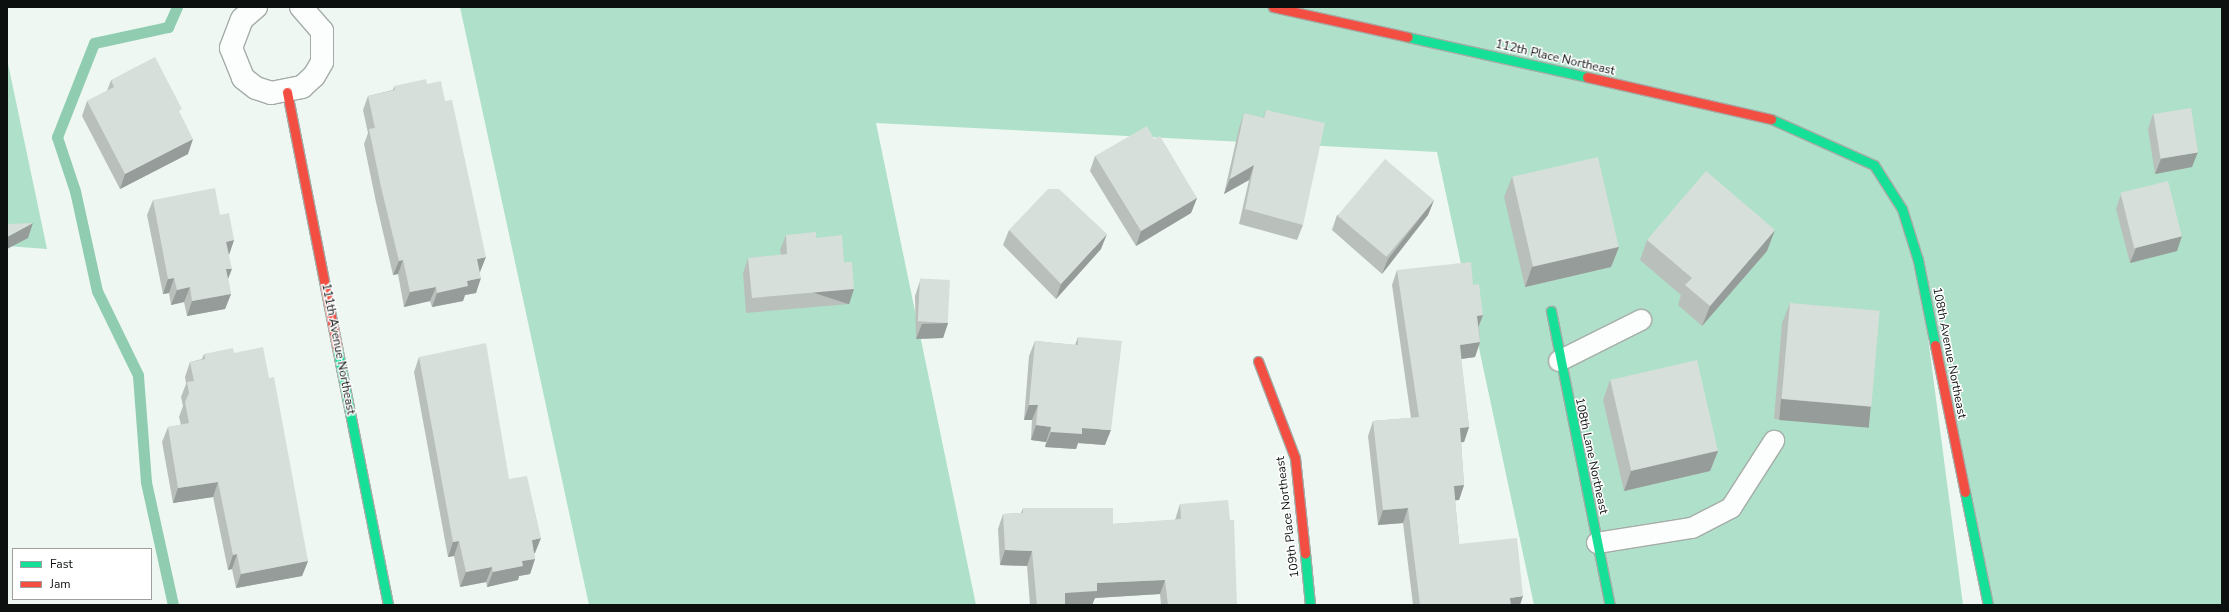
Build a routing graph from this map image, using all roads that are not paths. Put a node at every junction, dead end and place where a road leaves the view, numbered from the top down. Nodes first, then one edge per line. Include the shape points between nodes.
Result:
1 (256, 7) edge
2 (301, 7) edge
3 (1273, 7) edge
4 (287, 92) junction
5 (1828, 141) joint
6 (1551, 311) dead end
7 (1641, 320) dead end
8 (1258, 361) dead end
9 (1559, 361) junction
10 (1774, 441) dead end
11 (1597, 543) junction
12 (388, 605) edge
13 (1310, 605) edge
14 (1610, 605) edge
15 (1988, 605) edge

1 - 4 street via 242,19 234,32 231,48 235,64 256,88
2 - 4 street via 322,31 322,62 302,87
3 - 5 street, 112th Place Northeast via 1777,120
4 - 12 street, 111th Avenue Northeast
5 - 15 street, 108th Avenue Northeast via 1874,165 1902,209 1918,260
6 - 9 street, 108th Lane Northeast
7 - 9 lane
8 - 13 street, 109th Place Northeast via 1295,458
9 - 11 street, 108th Lane Northeast
10 - 11 lane via 1731,508 1692,528
11 - 14 street, 108th Lane Northeast

